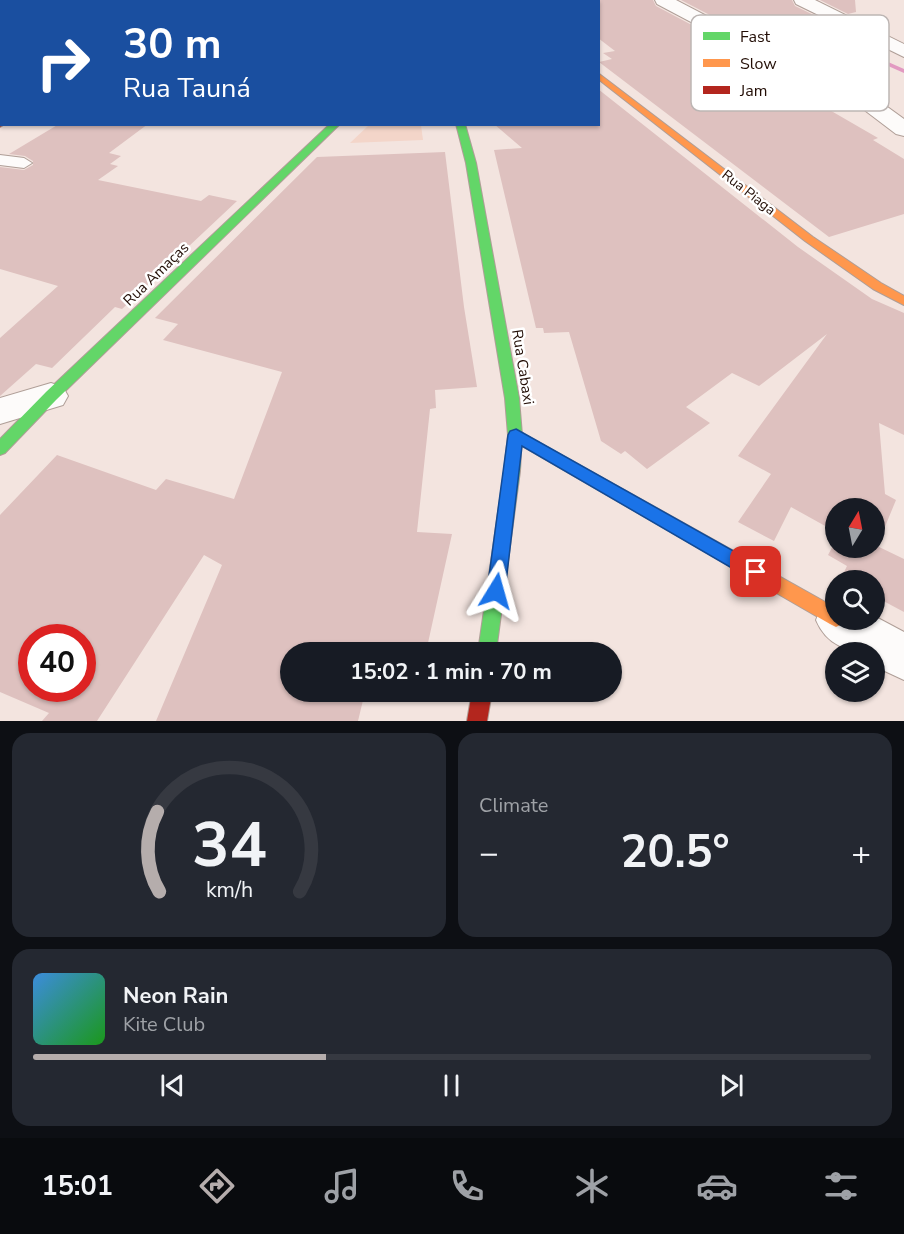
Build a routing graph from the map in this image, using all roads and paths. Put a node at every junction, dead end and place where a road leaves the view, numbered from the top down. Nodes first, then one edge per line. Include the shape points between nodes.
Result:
1 (663, 0) edge
2 (802, 0) edge
3 (692, 15) edge
4 (832, 15) edge
5 (889, 44) edge
6 (904, 51) edge
7 (600, 77) edge
8 (878, 111) edge
9 (334, 126) edge
10 (461, 126) edge
11 (904, 129) edge
12 (0, 160) edge
13 (24, 163) dead end
14 (904, 301) edge
15 (51, 396) junction
16 (0, 411) edge
17 (516, 435) junction
18 (0, 449) edge
19 (825, 612) edge
20 (856, 630) edge
21 (489, 642) edge
22 (904, 657) edge
23 (480, 702) edge
24 (477, 721) edge

1 - 3 street
2 - 4 street
5 - 6 street
7 - 14 street, Rua Piaga via 809,239
8 - 11 street
9 - 15 street, Rua Amaças
10 - 17 street, Rua Cabaxi via 471,163
12 - 13 lane
15 - 16 street
15 - 18 street, Rua Amaças
17 - 19 street
17 - 21 street, Rua Cabaxi
20 - 22 street
23 - 24 street

